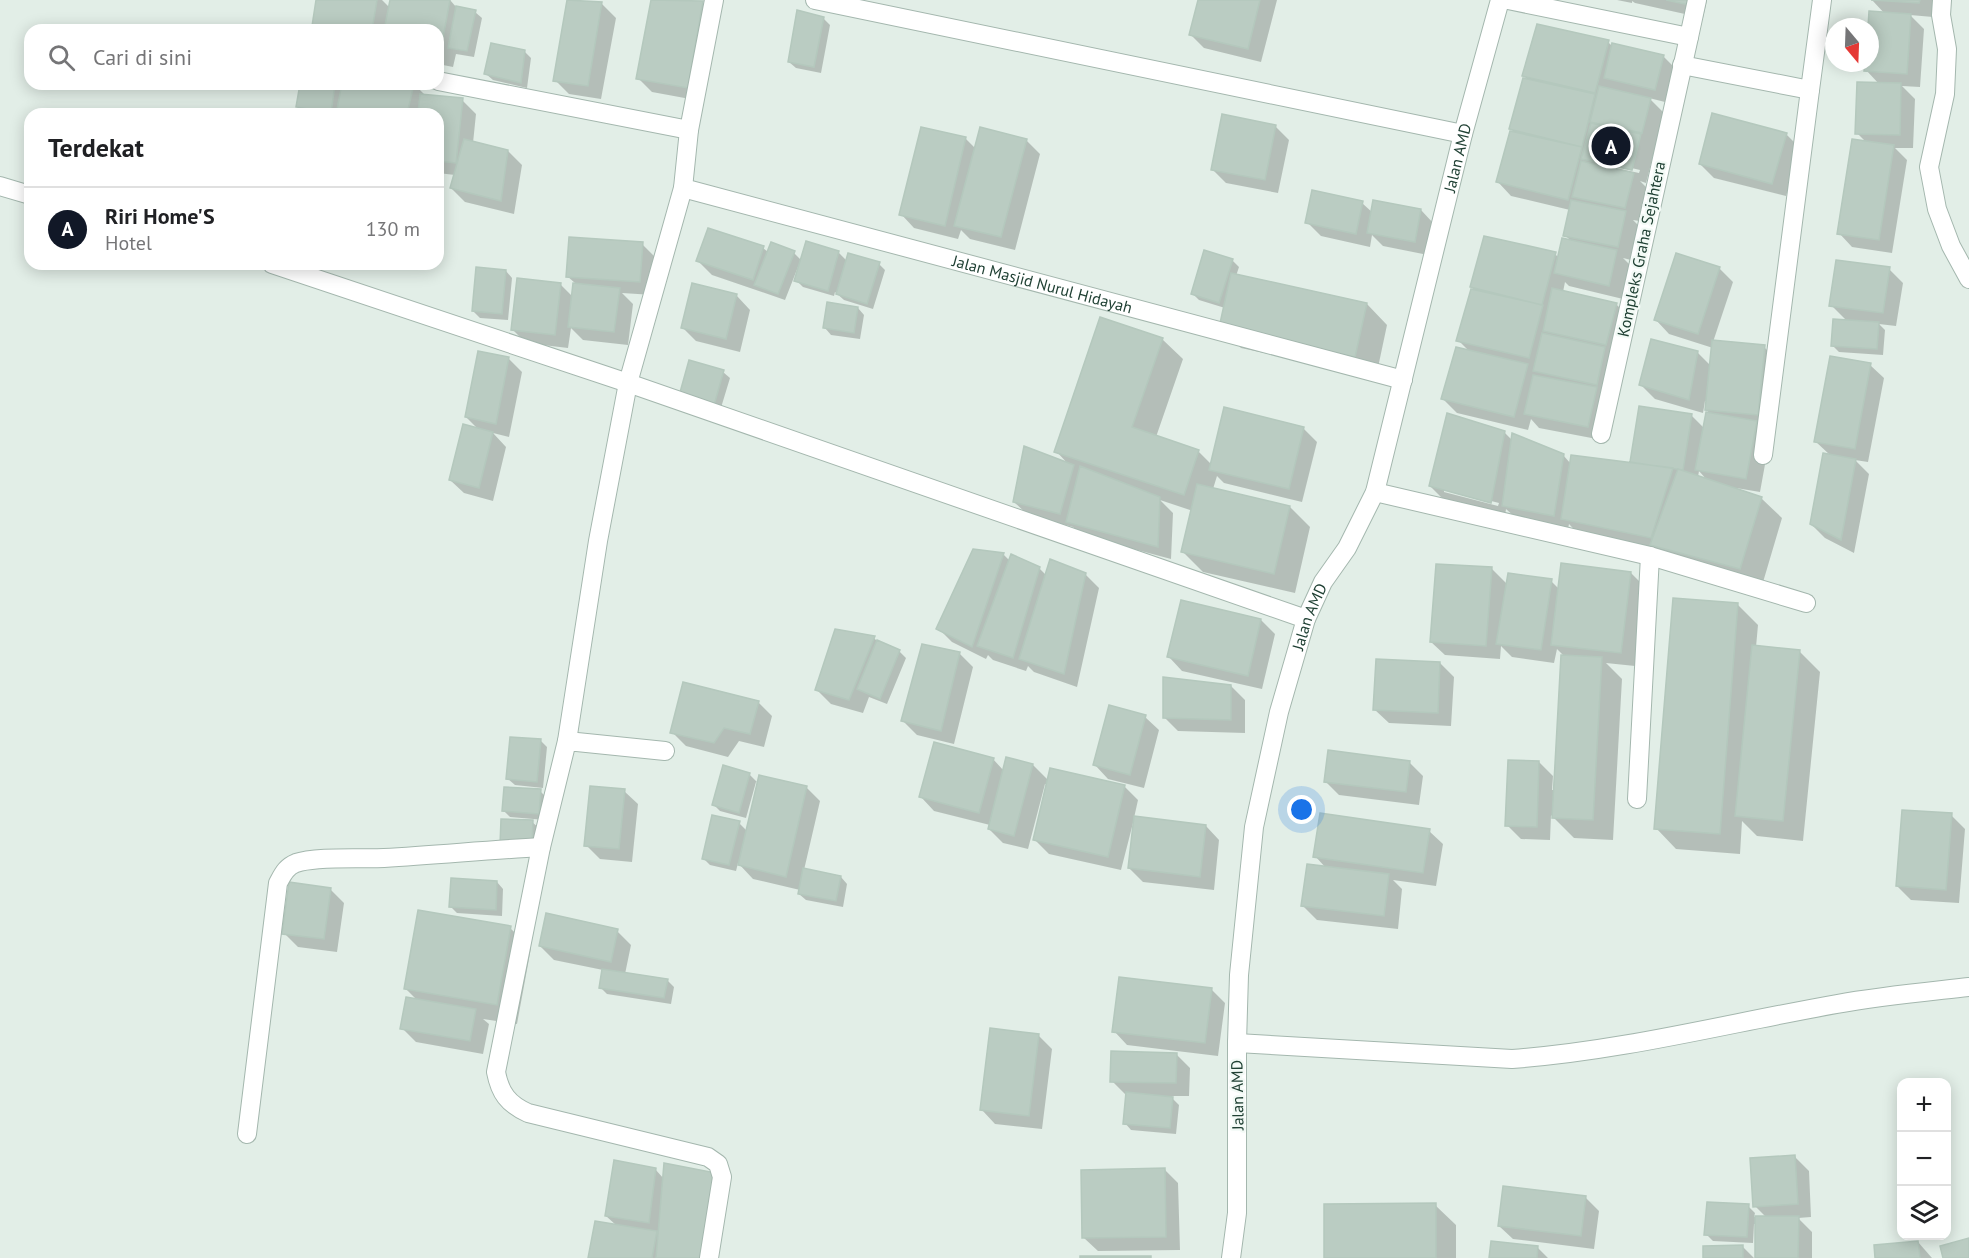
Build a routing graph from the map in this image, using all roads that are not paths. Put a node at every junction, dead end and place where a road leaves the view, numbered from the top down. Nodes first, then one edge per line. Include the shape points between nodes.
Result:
1 (714, 0) edge
2 (815, 0) edge
3 (1500, 0) edge
4 (1508, 0) edge
5 (1697, 0) edge
6 (1822, 0) edge
7 (1942, 0) edge
8 (1689, 37) junction
9 (1682, 65) junction
10 (444, 82) edge
11 (1810, 90) junction
12 (689, 130) junction
13 (1462, 134) junction
14 (0, 186) edge
15 (683, 188) junction
16 (24, 193) edge
17 (290, 270) edge
18 (1969, 279) edge
19 (1403, 380) junction
20 (628, 383) junction
21 (1601, 434) dead end
22 (1762, 455) dead end
23 (1375, 492) junction
24 (1650, 556) junction
25 (1806, 603) dead end
26 (1306, 619) junction
27 (567, 741) junction
28 (665, 751) dead end
29 (1637, 799) dead end
30 (541, 847) junction
31 (1969, 987) edge
32 (1237, 1043) junction
33 (247, 1134) dead end
34 (709, 1258) edge
35 (1231, 1258) edge

1 - 12 street
2 - 13 street
3 - 13 street, Jalan AMD
4 - 8 street
5 - 8 street, Kompleks Graha Sejahtera
6 - 11 street
7 - 18 street via 1947,49 1945,94 1929,166 1937,208
8 - 9 street, Kompleks Graha Sejahtera
9 - 11 street
9 - 21 street, Kompleks Graha Sejahtera
10 - 12 street
11 - 22 street
12 - 15 street
13 - 19 street, Jalan AMD
14 - 16 street
15 - 19 street, Jalan Masjid Nurul Hidayah
15 - 20 street
17 - 20 street
19 - 23 street, Jalan AMD
20 - 26 street
20 - 27 street via 598,541
23 - 24 street
23 - 26 street, Jalan AMD
24 - 25 street
24 - 29 street
26 - 32 street, Jalan AMD via 1279,712 1254,827 1239,975
27 - 28 street
27 - 30 street
30 - 33 street via 312,860 289,866 279,883
30 - 34 street via 496,1072 498,1083 506,1100 528,1113 708,1157 718,1164 723,1177
31 - 32 street via 1840,1003 1543,1057 1512,1059
32 - 35 street, Jalan AMD via 1237,1213

